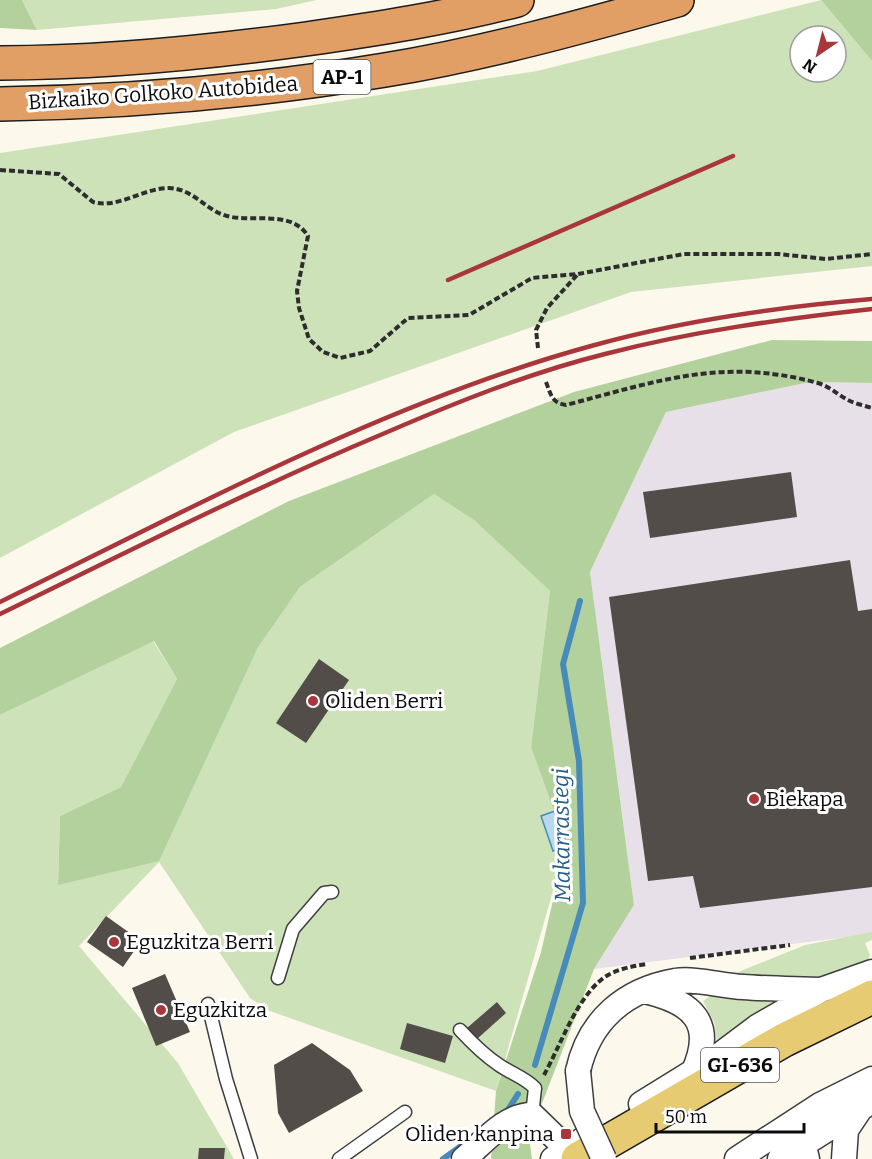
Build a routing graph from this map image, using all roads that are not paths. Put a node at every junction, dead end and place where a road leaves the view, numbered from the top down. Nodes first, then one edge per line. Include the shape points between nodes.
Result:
1 (517, 0) edge
2 (677, 0) edge
3 (0, 63) edge
4 (0, 104) edge
5 (332, 892) dead end
6 (872, 972) edge
7 (278, 978) dead end
8 (821, 990) junction
9 (645, 991) junction
10 (872, 998) edge
11 (208, 1004) dead end
12 (460, 1030) dead end
13 (693, 1073) junction
14 (872, 1079) edge
15 (872, 1087) edge
16 (866, 1105) edge
17 (405, 1112) dead end
18 (532, 1115) junction
19 (774, 1149) edge
20 (805, 1152) edge
21 (566, 1156) edge
22 (250, 1159) edge
23 (339, 1159) edge
24 (464, 1159) edge
25 (604, 1159) edge
26 (737, 1159) edge
27 (824, 1159) edge
28 (844, 1159) edge

1 - 3 highway, Bizkaiko Golkoko Autobidea / AP-1 via 368,30 246,47 54,63
2 - 4 highway, Bizkaiko Golkoko Autobidea / AP-1 via 581,27 375,72 179,96
5 - 7 lane via 324,893 293,929
6 - 8 street
8 - 9 street via 676,981
8 - 13 street via 758,1027
9 - 13 street via 684,1004 700,1024 702,1049
9 - 25 street, bridge via 620,1002 604,1016 591,1033 578,1071 582,1111
10 - 21 main road, GI-636 via 784,1040
11 - 22 lane
12 - 18 lane via 481,1052 535,1088
13 - 21 street
14 - 19 street via 820,1105
15 - 20 street via 808,1126 801,1134
16 - 20 street
16 - 28 street via 846,1130
17 - 23 lane
18 - 21 street
18 - 24 street via 511,1119
19 - 20 street
19 - 26 street
20 - 27 street via 816,1146

